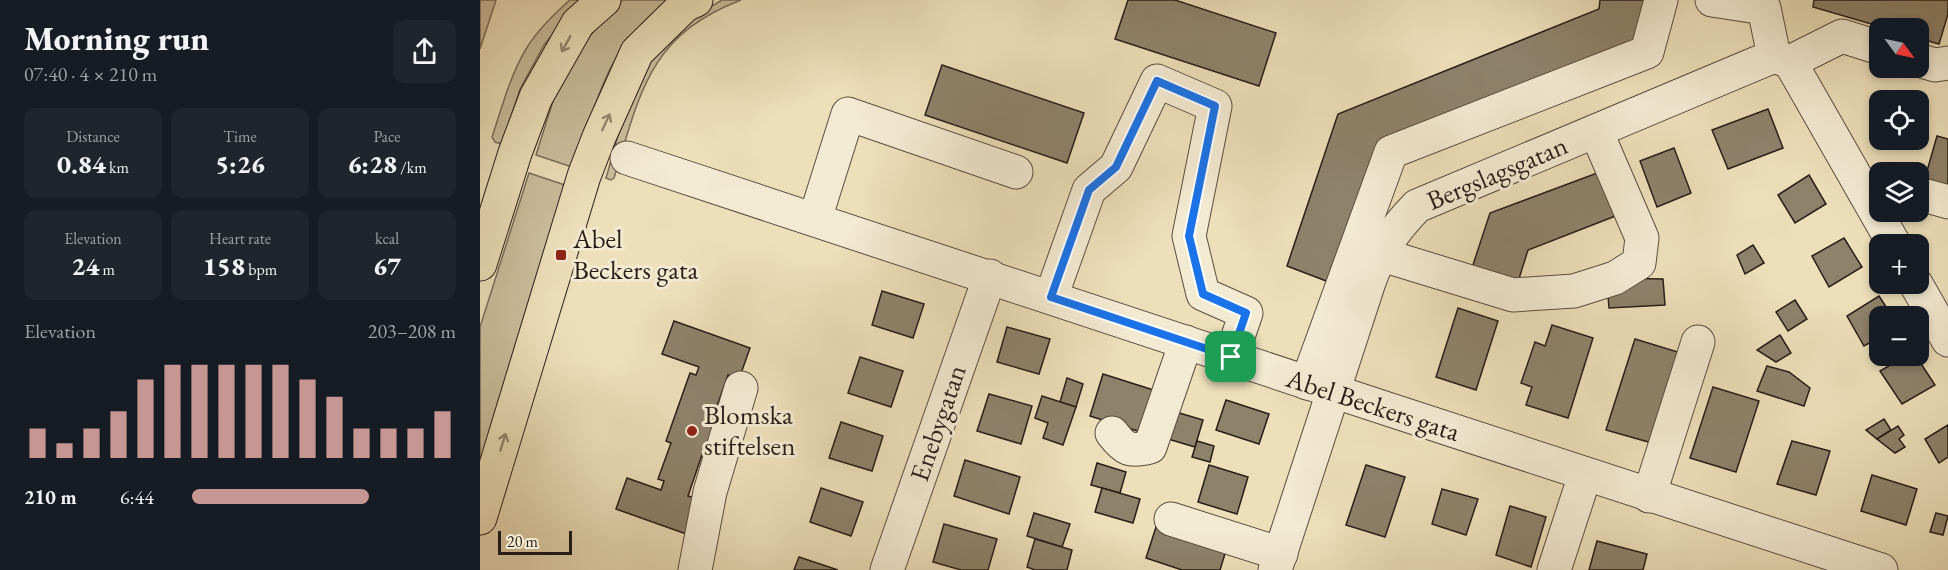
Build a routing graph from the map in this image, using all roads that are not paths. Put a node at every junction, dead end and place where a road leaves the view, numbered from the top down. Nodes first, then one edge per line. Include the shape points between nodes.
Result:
1 (604, 0) edge
2 (696, 0) edge
3 (1661, 0) edge
4 (1712, 0) edge
5 (1869, 45) edge
6 (1782, 59) junction
7 (1929, 63) edge
8 (1948, 63) edge
9 (1596, 131) junction
10 (627, 158) dead end
11 (1016, 172) dead end
12 (1929, 197) edge
13 (1948, 202) edge
14 (815, 219) junction
15 (1888, 225) edge
16 (1379, 254) junction
17 (480, 264) edge
18 (990, 276) junction
19 (1922, 294) edge
20 (1051, 297) junction
21 (1948, 340) edge
22 (1186, 342) junction
23 (1698, 342) dead end
24 (1231, 357) junction
25 (1320, 387) junction
26 (741, 388) dead end
27 (1112, 433) dead end
28 (1585, 475) junction
29 (1649, 496) junction
30 (480, 518) edge
31 (1171, 519) dead end
32 (1278, 562) edge
33 (695, 570) edge
34 (887, 570) edge
35 (1554, 570) edge
36 (1881, 570) edge

1 -> 17 main road via 578,23 536,97
30 -> 2 main road via 599,137 637,52 685,5
3 - 25 street via 1647,52 1391,152
4 - 6 street via 1764,8
5 - 6 street, Bergslagsgatan via 1842,36
6 - 9 street, Bergslagsgatan
6 - 15 street
7 - 8 street
9 - 16 street, Bergslagsgatan via 1417,206
9 - 16 street via 1642,238 1639,263 1615,278 1574,291 1513,295
10 - 14 street, Abel Beckers gata
11 - 14 street via 848,114
12 - 13 street
14 - 18 street, Abel Beckers gata
16 - 25 street, Bergslagsgatan
18 - 20 street, Abel Beckers gata
18 - 34 street, Enebygatan
19 - 21 street
20 - 22 street, Abel Beckers gata
20 - 24 street via 1089,190 1116,167 1157,81 1215,106 1189,236 1203,294 1246,313
22 - 24 street, Abel Beckers gata
22 - 27 street via 1150,447 1123,447
23 - 29 street
24 - 25 street, Abel Beckers gata
25 - 28 street, Abel Beckers gata
25 - 32 street, Bergslagsgatan
26 - 33 street via 710,492
28 - 29 street, Abel Beckers gata
28 - 35 street
29 - 36 street, Abel Beckers gata
31 - 32 street

